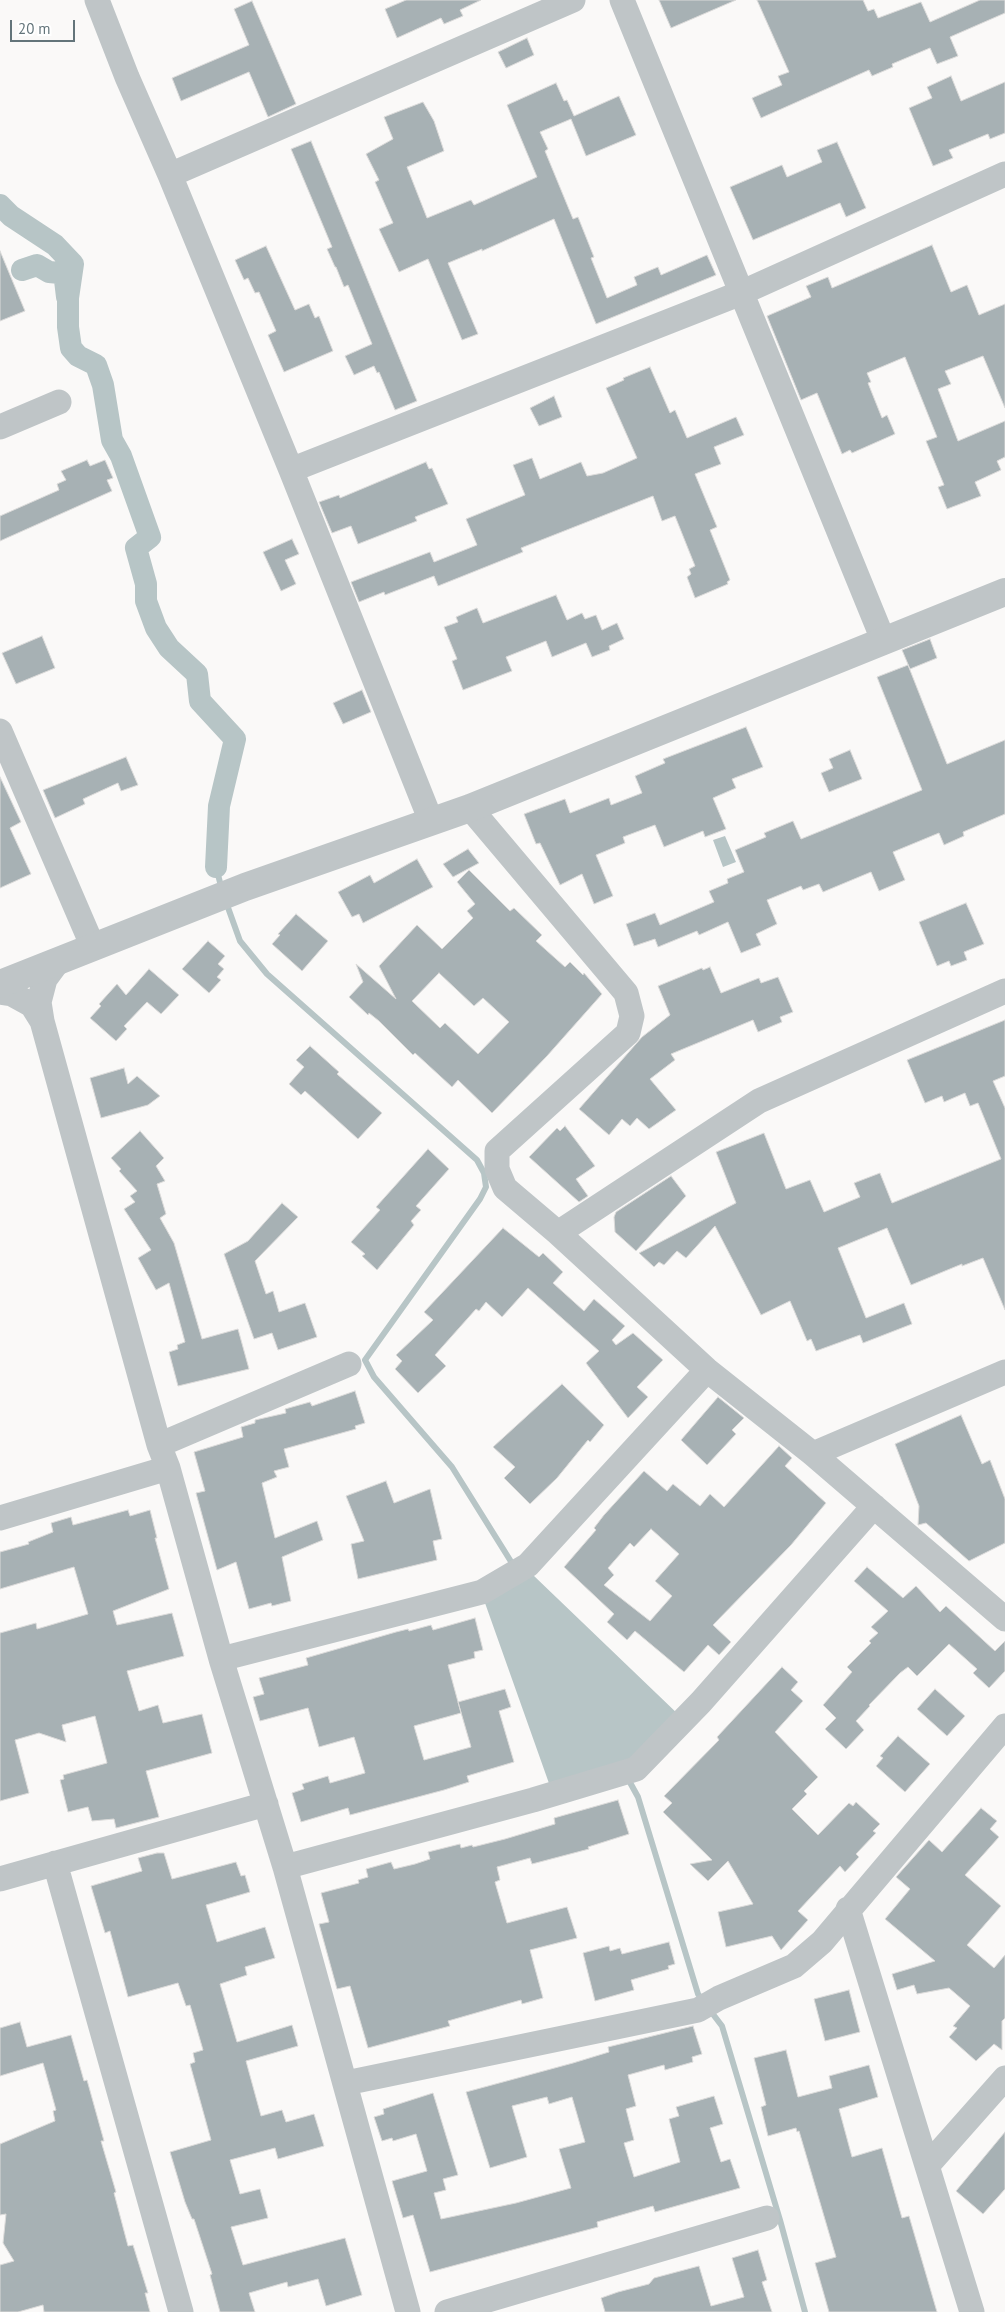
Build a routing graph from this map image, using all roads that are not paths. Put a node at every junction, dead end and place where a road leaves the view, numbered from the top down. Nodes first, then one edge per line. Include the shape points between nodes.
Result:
1 (97, 0) edge
2 (573, 0) edge
3 (622, 0) edge
4 (1005, 174) edge
5 (170, 175) junction
6 (741, 293) junction
7 (59, 402) dead end
8 (0, 427) edge
9 (291, 470) junction
10 (1005, 592) edge
11 (884, 642) junction
12 (0, 731) edge
13 (470, 808) junction
14 (431, 821) junction
15 (93, 947) junction
16 (59, 960) junction
17 (0, 984) edge
18 (1005, 991) edge
19 (0, 992) edge
20 (42, 1021) junction
21 (558, 1233) junction
22 (349, 1364) dead end
23 (707, 1370) junction
24 (1005, 1372) edge
25 (159, 1444) junction
26 (813, 1454) junction
27 (168, 1468) junction
28 (874, 1506) junction
29 (0, 1518) edge
30 (1005, 1619) edge
31 (221, 1659) junction
32 (1005, 1726) edge
33 (266, 1804) junction
34 (55, 1863) junction
35 (285, 1867) junction
36 (0, 1879) edge
37 (848, 1909) junction
38 (1005, 2078) edge
39 (346, 2083) junction
40 (927, 2166) junction
41 (766, 2218) dead end
42 (181, 2312) edge
43 (408, 2312) edge
44 (447, 2312) edge
45 (972, 2312) edge

1 - 5 street
2 - 5 street
3 - 6 street
4 - 6 street
5 - 9 street
6 - 9 street
6 - 11 street
7 - 8 street
9 - 14 street
10 - 11 street
11 - 13 street
12 - 15 street
13 - 14 street
13 - 21 street via 626,993 632,1016 628,1033 497,1151 497,1169 505,1188
14 - 15 street via 245,887
15 - 16 street
16 - 17 street
16 - 20 street via 45,980 39,1002
18 - 21 street via 759,1101
19 - 20 street via 12,994 32,1005
20 - 25 street
21 - 23 street
22 - 25 street
23 - 26 street
23 - 31 street via 528,1565 482,1592
24 - 26 street
25 - 27 street
26 - 28 street
27 - 29 street
27 - 31 street
28 - 30 street
28 - 35 street via 701,1702 625,1772
31 - 33 street
32 - 37 street
33 - 34 street
33 - 35 street
34 - 36 street
34 - 42 street
35 - 39 street
37 - 39 street via 822,1942 794,1966 708,2004
37 - 40 street
38 - 40 street
39 - 43 street
40 - 45 street
41 - 44 street

